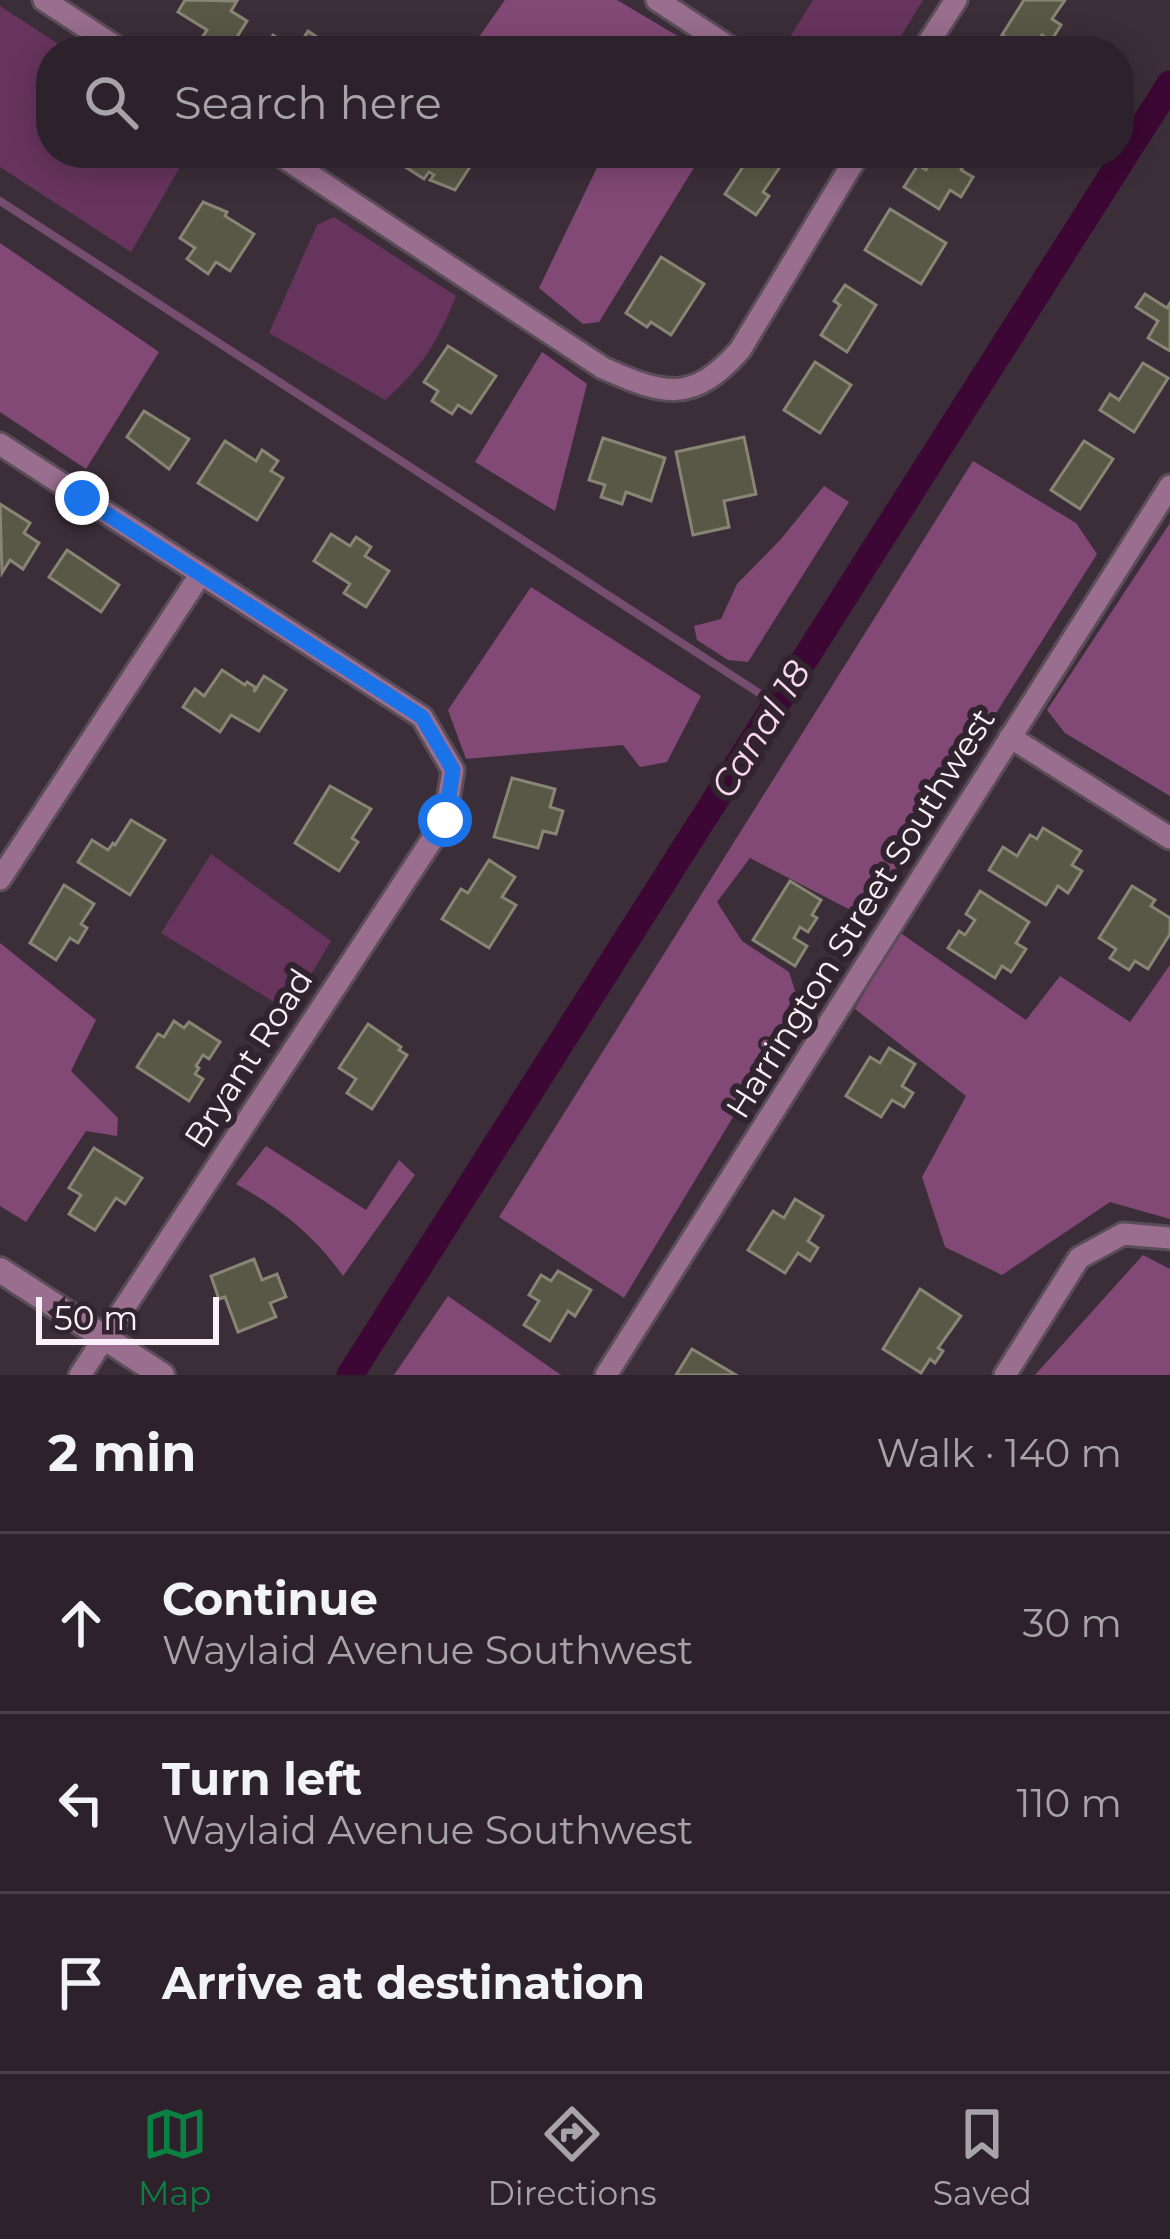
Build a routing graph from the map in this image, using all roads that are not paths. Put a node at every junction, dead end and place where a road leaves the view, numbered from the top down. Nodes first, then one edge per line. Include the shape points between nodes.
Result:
1 (44, 0) edge
2 (657, 0) edge
3 (956, 0) edge
4 (99, 36) edge
5 (712, 36) edge
6 (933, 36) edge
7 (300, 168) edge
8 (850, 168) edge
9 (0, 444) edge
10 (1170, 486) edge
11 (200, 575) junction
12 (1010, 737) junction
13 (1170, 838) edge
14 (0, 879) edge
15 (1170, 1238) edge
16 (0, 1270) edge
17 (104, 1338) junction
18 (80, 1375) edge
19 (162, 1375) edge
20 (606, 1375) edge
21 (1005, 1375) edge

1 - 4 street
2 - 5 street
3 - 6 street
7 - 8 street via 603,368 682,393 717,376 740,350
9 - 11 street
10 - 12 street, Harrington Street Southwest
11 - 14 street
11 - 17 street, Bryant Road via 422,717 453,770 445,820
12 - 13 street
12 - 20 street, Harrington Street Southwest
15 - 21 street via 1123,1234 1079,1258
16 - 17 street
17 - 18 street, Bryant Road
17 - 19 street

